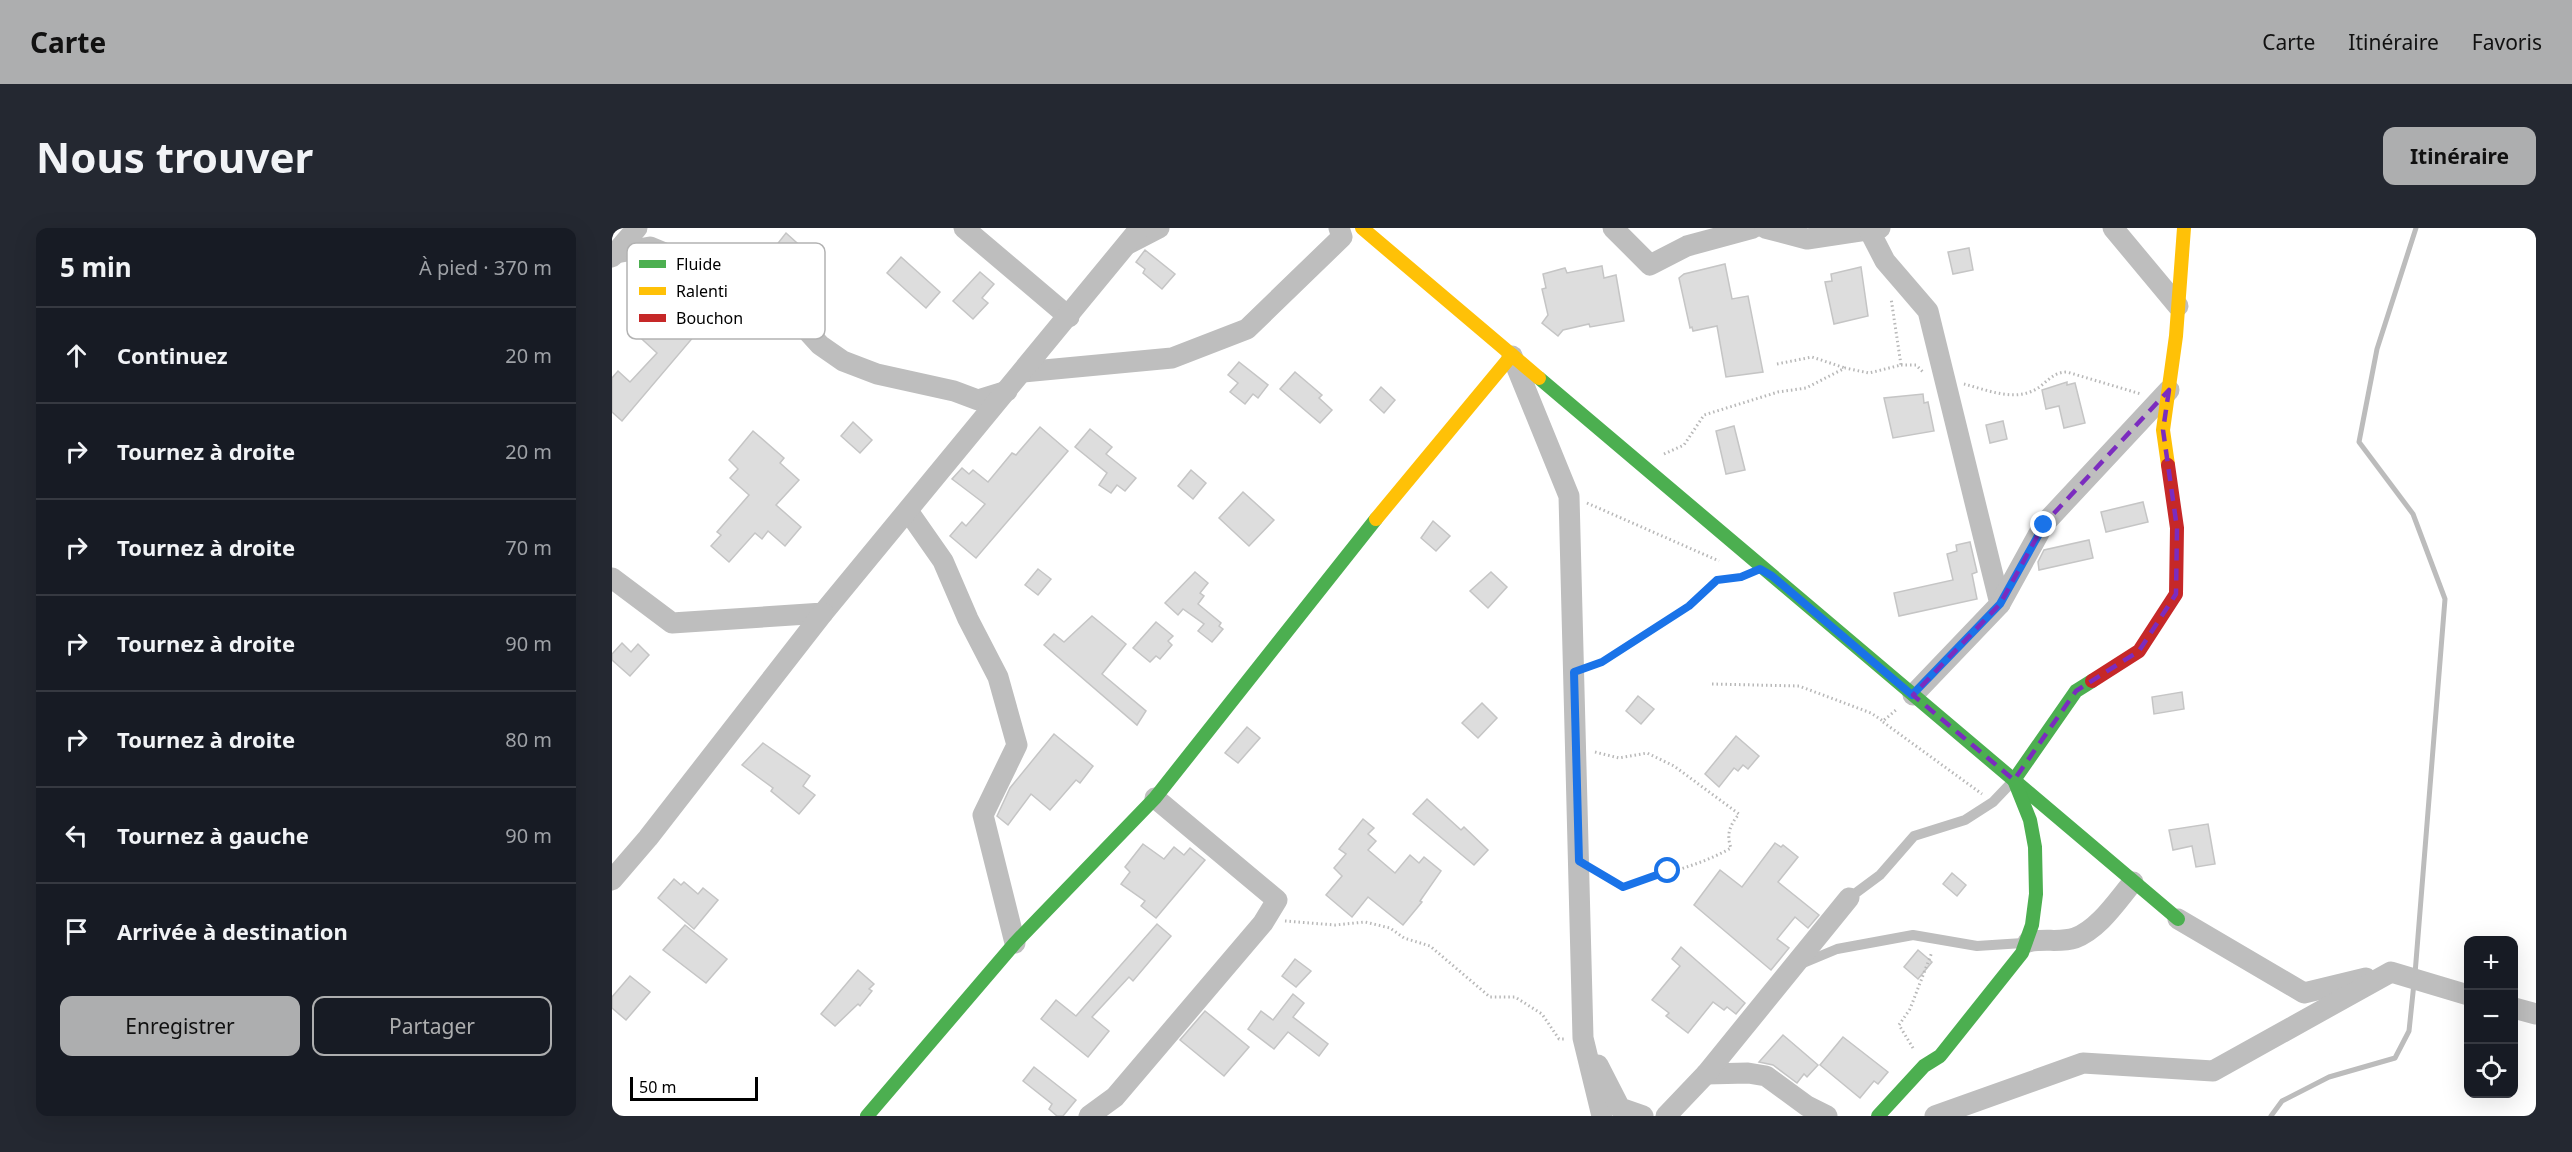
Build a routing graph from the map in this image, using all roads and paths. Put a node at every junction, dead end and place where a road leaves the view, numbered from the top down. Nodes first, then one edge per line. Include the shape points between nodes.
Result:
1 (637, 228) edge
2 (964, 228) edge
3 (1159, 228) edge
4 (1612, 228) edge
5 (1753, 228) edge
6 (1766, 228) edge
7 (2112, 228) edge
8 (2184, 228) edge
9 (1364, 229) edge
10 (1872, 229) edge
11 (1341, 232) edge
12 (1135, 236) edge
13 (1389, 251) junction
14 (614, 255) edge
15 (1891, 296) dead end
16 (2178, 306) junction
17 (1069, 317) junction
18 (815, 339) edge
19 (1512, 355) junction
20 (1777, 364) dead end
21 (1901, 364) junction
22 (1845, 368) junction
23 (1023, 372) junction
24 (1945, 380) junction
25 (2169, 390) junction
26 (1007, 391) junction
27 (1641, 465) junction
28 (1569, 496) junction
29 (908, 511) junction
30 (1728, 565) dead end
31 (1734, 571) dead end
32 (612, 578) edge
33 (2000, 604) junction
34 (823, 613) junction
35 (1574, 672) junction
36 (1712, 684) dead end
37 (1912, 695) junction
38 (1882, 721) junction
39 (1576, 747) junction
40 (2013, 780) junction
41 (1155, 798) junction
42 (1993, 802) junction
43 (1579, 861) junction
44 (612, 880) edge
45 (2133, 882) junction
46 (1849, 898) joint
47 (2178, 919) joint
48 (1263, 923) junction
49 (1937, 939) junction
50 (2028, 942) junction
51 (1015, 943) junction
52 (1792, 968) junction
53 (2391, 972) junction
54 (2464, 994) edge
55 (2518, 1009) edge
56 (2536, 1014) edge
57 (1583, 1038) junction
58 (1924, 1066) junction
59 (1706, 1074) junction
60 (1666, 1114) edge
61 (867, 1116) edge
62 (1089, 1116) edge
63 (1602, 1116) edge
64 (1643, 1116) edge
65 (1827, 1116) edge
66 (1878, 1116) edge
67 (1935, 1116) edge

1 - 14 street
2 - 17 street
3 - 12 street
4 - 5 street via 1650,265 1687,246
6 - 10 street via 1808,239
7 - 16 street
8 - 16 street
9 - 13 street
10 - 24 street via 1885,261 1928,311
11 - 13 street
11 - 23 street via 1247,329 1172,358
12 - 17 street
13 - 19 street
15 - 21 path
16 - 25 street
17 - 23 street
18 - 26 street via 843,362 877,375 978,400
19 - 27 street
19 - 28 street
19 - 41 street via 1344,558
20 - 22 path via 1812,357
21 - 22 path via 1869,373
21 - 24 path via 1916,365 1933,382
22 - 27 path via 1806,388 1778,392 1704,415 1684,445
23 - 26 street
24 - 25 path via 2003,394 2031,392 2057,372 2067,372 2138,394
24 - 33 street
25 - 33 street via 2044,525
25 - 40 street via 2163,429 2177,528 2175,594 2139,651 2076,691
26 - 29 street
27 - 37 street
28 - 30 path
28 - 35 street
29 - 34 street
29 - 51 street via 943,561 998,677 1017,745 982,815
31 - 35 path via 1741,577 1717,580 1689,606 1602,662
32 - 34 street via 672,623
33 - 37 street
34 - 44 street
35 - 39 street
36 - 38 path via 1799,686 1871,713
37 - 38 path
37 - 40 street
38 - 42 path
39 - 43 street
39 - 43 path via 1619,758 1647,753 1674,766 1739,814 1731,824 1731,848 1708,861 1623,887
40 - 42 lane
40 - 45 street
40 - 50 street via 2033,832 2037,888
41 - 48 street via 1277,900
41 - 51 street
42 - 46 lane via 1965,820 1914,836 1880,875
43 - 57 street
45 - 47 street
45 - 50 street via 2100,921 2075,939
46 - 52 street
47 - 53 street via 2304,993
48 - 57 path via 1378,923 1404,938 1430,946 1490,997 1515,997 1542,1014 1559,1039
48 - 62 street via 1115,1097
49 - 50 lane via 1977,946
49 - 52 lane via 1913,935 1837,949
49 - 58 path via 1910,1009 1899,1025
50 - 58 street via 1940,1056
51 - 61 street
52 - 59 street
53 - 54 street
53 - 67 street via 2213,1071 2083,1063
55 - 56 street
57 - 63 street
57 - 64 street via 1620,1108
58 - 66 street
59 - 60 street
59 - 65 street via 1748,1072 1766,1076

